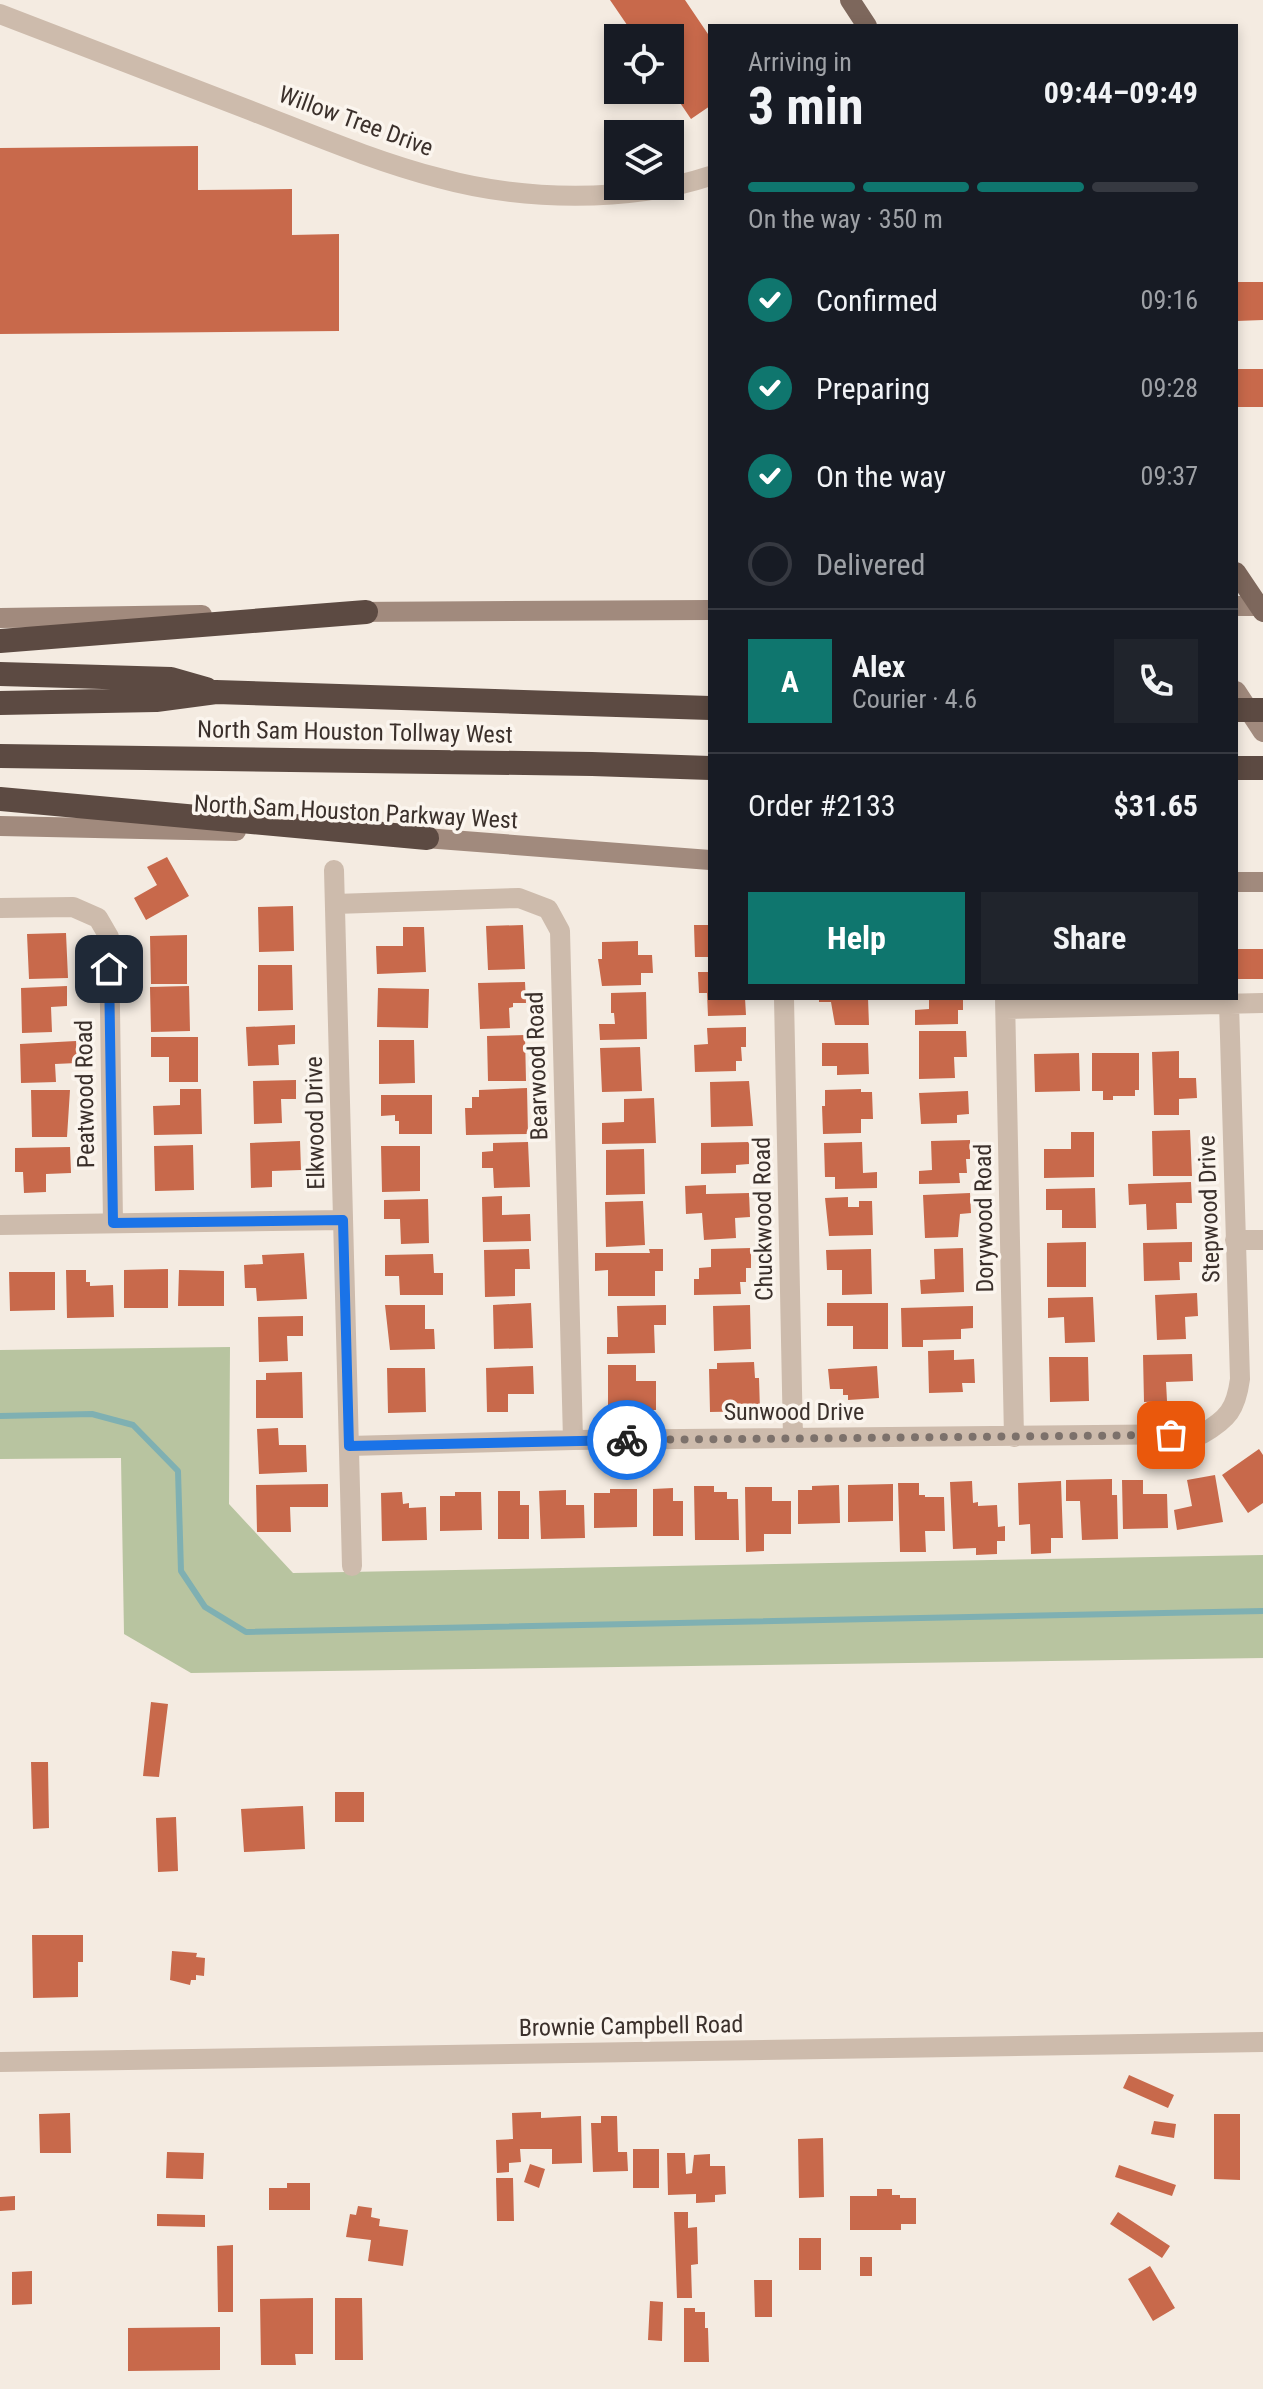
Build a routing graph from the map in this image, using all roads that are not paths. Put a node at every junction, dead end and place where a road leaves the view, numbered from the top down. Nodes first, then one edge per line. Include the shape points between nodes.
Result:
1 (850, 0) edge
2 (0, 14) edge
3 (866, 24) edge
4 (708, 177) edge
5 (1238, 575) edge
6 (1238, 606) edge
7 (1262, 608) edge
8 (708, 610) edge
9 (366, 612) junction
10 (0, 618) edge
11 (0, 641) edge
12 (0, 674) edge
13 (216, 692) junction
14 (1238, 694) edge
15 (0, 703) edge
16 (708, 708) edge
17 (1238, 710) edge
18 (1263, 710) edge
19 (1263, 732) edge
20 (0, 756) edge
21 (708, 768) edge
22 (1238, 768) edge
23 (1263, 768) edge
24 (0, 799) edge
25 (0, 826) edge
26 (427, 838) junction
27 (708, 860) edge
28 (334, 870) dead end
29 (1238, 882) edge
30 (1263, 882) edge
31 (335, 904) junction
32 (0, 908) edge
33 (784, 1000) edge
34 (1229, 1003) junction
35 (1263, 1003) edge
36 (1006, 1004) edge
37 (343, 1220) junction
38 (113, 1223) junction
39 (0, 1225) edge
40 (1235, 1240) junction
41 (1263, 1240) edge
42 (1231, 1411) joint
43 (1014, 1437) junction
44 (793, 1438) junction
45 (573, 1440) junction
46 (349, 1446) junction
47 (352, 1566) dead end
48 (1263, 2042) edge
49 (0, 2062) edge

1 - 3 main road
2 - 4 street, Willow Tree Drive via 439,178 545,194 614,195 678,187
5 - 7 main road
6 - 7 main road
8 - 9 main road
9 - 10 main road
9 - 11 highway
12 - 13 highway, North Sam Houston Tollway West via 171,679
13 - 15 highway, North Sam Houston Tollway West via 156,700
13 - 16 highway, North Sam Houston Tollway West
14 - 19 main road
17 - 18 highway, bridge
20 - 21 highway, North Sam Houston Tollway West
22 - 23 highway
24 - 26 highway
25 - 26 main road, North Sam Houston Parkway West
26 - 27 main road, North Sam Houston Parkway West
28 - 31 street, Elkwood Drive
29 - 30 main road
31 - 37 street, Elkwood Drive
31 - 45 street, Bearwood Road via 519,898 548,909 560,931
32 - 38 street, Peatwood Road via 73,907 98,918 109,937
33 - 44 street, Chuckwood Road
34 - 35 street
34 - 36 street
34 - 40 street, Stepwood Drive
36 - 43 street, Dorywood Road
37 - 38 street
37 - 46 street, Elkwood Drive
38 - 39 street
40 - 41 street
40 - 42 street, Stepwood Drive via 1240,1379
42 - 43 street, Sunwood Drive via 1202,1434
43 - 44 street, Sunwood Drive
44 - 45 street, Sunwood Drive
45 - 46 street, Sunwood Drive
46 - 47 street, Elkwood Drive
48 - 49 street, Brownie Campbell Road

